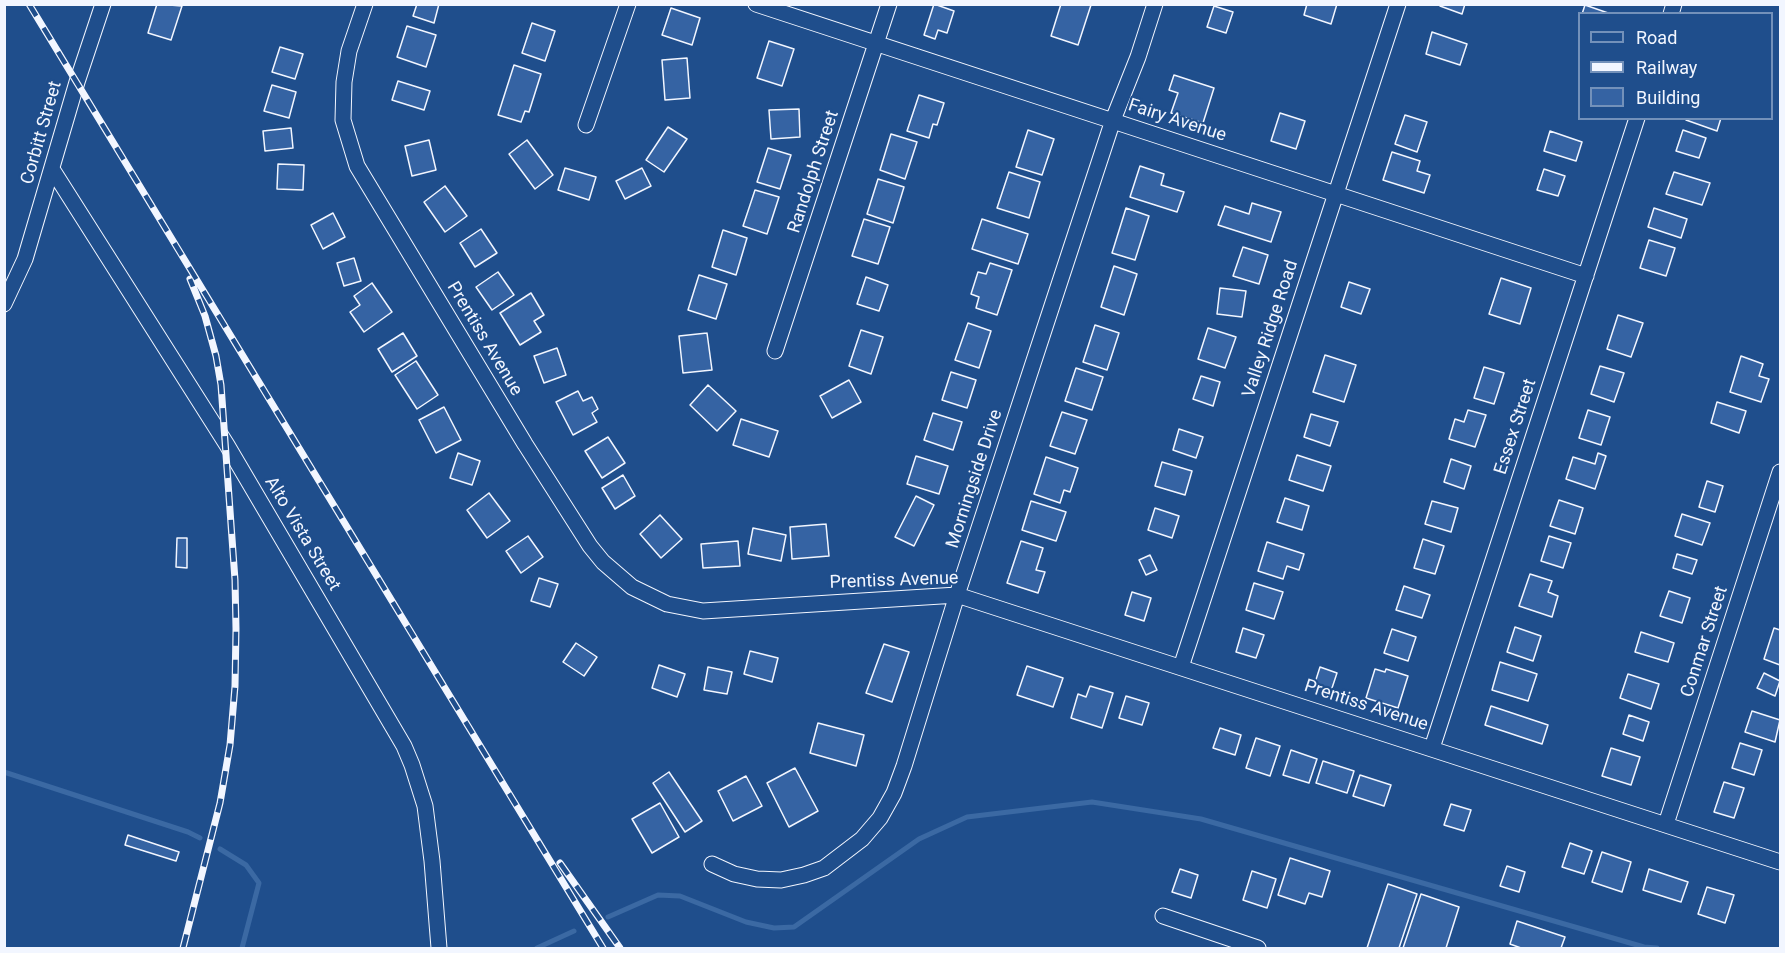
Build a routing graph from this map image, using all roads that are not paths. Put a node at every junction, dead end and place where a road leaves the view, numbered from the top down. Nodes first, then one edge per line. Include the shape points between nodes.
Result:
1 (103, 4) edge
2 (365, 4) edge
3 (628, 4) edge
4 (756, 4) edge
5 (889, 4) edge
6 (1155, 4) edge
7 (1398, 4) edge
8 (876, 44) junction
9 (1113, 120) junction
10 (1636, 120) edge
11 (586, 125) dead end
12 (52, 169) junction
13 (1336, 194) junction
14 (1586, 276) junction
15 (5, 298) edge
16 (775, 351) dead end
17 (1780, 472) edge
18 (957, 595) junction
19 (1181, 666) junction
20 (1432, 748) junction
21 (1666, 824) junction
22 (1780, 862) edge
23 (712, 864) dead end
24 (1163, 916) dead end
25 (439, 948) edge
26 (1258, 948) edge

1 - 12 street, Corbitt Street
2 - 18 street, Prentiss Avenue via 349,51 343,120 365,182 590,546 617,575 650,597 703,610
3 - 11 street
4 - 8 street, Fairy Avenue
5 - 8 street, Randolph Street
6 - 9 street, Morningside Drive
7 - 13 street, Valley Ridge Road
8 - 9 street, Fairy Avenue
8 - 16 street, Randolph Street
9 - 13 street, Fairy Avenue
9 - 18 street, Morningside Drive
10 - 14 street, Essex Street
12 - 15 street, Corbitt Street via 25,259
12 - 25 street, Alto Vista Street via 227,445 404,746 425,806
13 - 14 street, Fairy Avenue
13 - 19 street, Valley Ridge Road
14 - 20 street, Essex Street
17 - 21 street, Conmar Street
18 - 19 street, Prentiss Avenue
18 - 23 street, Morningside Drive via 894,793 862,839 824,868 781,880 734,874
19 - 20 street, Prentiss Avenue
20 - 21 street, Prentiss Avenue
21 - 22 street, Prentiss Avenue
24 - 26 street

